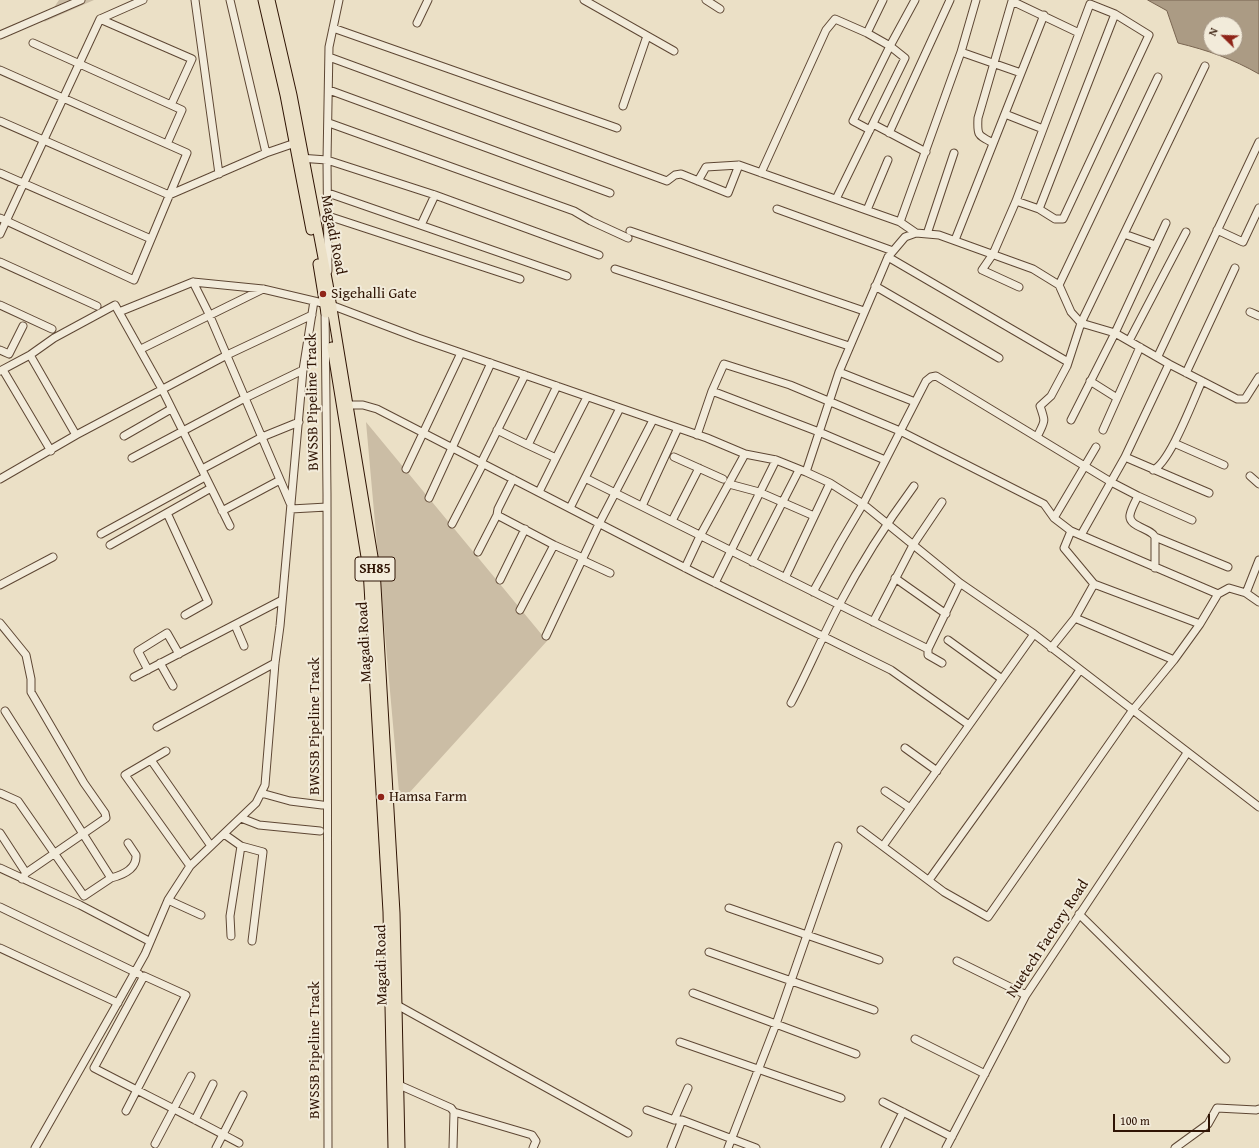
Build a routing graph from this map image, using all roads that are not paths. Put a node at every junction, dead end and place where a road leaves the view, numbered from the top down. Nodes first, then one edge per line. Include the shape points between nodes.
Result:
1 (82, 0) edge
2 (143, 0) edge
3 (195, 0) edge
4 (230, 0) edge
5 (263, 0) edge
6 (270, 0) edge
7 (339, 0) edge
8 (428, 0) edge
9 (584, 0) edge
10 (706, 0) edge
11 (883, 0) edge
12 (915, 0) edge
13 (950, 0) edge
14 (976, 0) edge
15 (720, 9) dead end
16 (1115, 14) junction
17 (1044, 15) junction
18 (100, 19) junction
19 (417, 23) dead end
20 (333, 28) junction
21 (867, 33) junction
22 (1079, 33) junction
23 (0, 35) edge
24 (647, 36) junction
25 (34, 43) dead end
26 (890, 46) junction
27 (674, 51) dead end
28 (961, 52) junction
29 (329, 57) junction
30 (993, 63) junction
31 (79, 64) junction
32 (1205, 66) dead end
33 (0, 70) edge
34 (1021, 73) junction
35 (1158, 77) dead end
36 (329, 90) junction
37 (63, 98) junction
38 (171, 105) junction
39 (623, 106) dead end
40 (1005, 114) junction
41 (0, 121) edge
42 (329, 124) junction
43 (871, 127) junction
44 (617, 128) dead end
45 (1043, 129) junction
46 (889, 133) junction
47 (44, 140) junction
48 (1259, 142) edge
49 (297, 143) junction
50 (993, 143) junction
51 (167, 144) junction
52 (926, 152) junction
53 (266, 153) junction
54 (954, 153) dead end
55 (300, 158) junction
56 (326, 160) junction
57 (888, 160) dead end
58 (739, 165) junction
59 (0, 173) edge
60 (761, 173) junction
61 (219, 174) junction
62 (698, 181) junction
63 (24, 183) junction
64 (328, 193) junction
65 (610, 193) dead end
66 (435, 195) junction
67 (169, 196) junction
68 (836, 199) junction
69 (1016, 201) junction
70 (1259, 208) edge
71 (777, 209) dead end
72 (1039, 209) junction
73 (867, 210) junction
74 (328, 216) junction
75 (3, 220) edge
76 (900, 222) junction
77 (1166, 223) dead end
78 (421, 225) junction
79 (1217, 230) junction
80 (1186, 232) dead end
81 (916, 233) junction
82 (0, 234) edge
83 (927, 234) junction
84 (1124, 234) junction
85 (151, 239) junction
86 (955, 240) junction
87 (1155, 245) junction
88 (893, 251) junction
89 (993, 254) junction
90 (599, 255) dead end
91 (888, 257) junction
92 (0, 262) edge
93 (1235, 268) dead end
94 (615, 269) dead end
95 (568, 276) dead end
96 (520, 279) dead end
97 (193, 282) junction
98 (328, 284) junction
99 (1059, 285) junction
100 (875, 286) junction
101 (1019, 287) dead end
102 (263, 289) junction
103 (314, 301) junction
104 (0, 305) edge
105 (328, 305) junction
106 (97, 306) dead end
107 (864, 311) junction
108 (119, 312) junction
109 (1250, 312) dead end
110 (209, 314) junction
111 (312, 315) junction
112 (1259, 316) edge
113 (1081, 323) junction
114 (23, 326) dead end
115 (52, 329) dead end
116 (1115, 333) junction
117 (1129, 341) junction
118 (849, 346) junction
119 (1140, 347) junction
120 (141, 349) junction
121 (0, 350) edge
122 (461, 353) junction
123 (30, 355) junction
124 (227, 355) junction
125 (1158, 356) junction
126 (999, 358) dead end
127 (1068, 362) junction
128 (491, 363) junction
129 (1169, 364) junction
130 (303, 370) junction
131 (2, 371) edge
132 (839, 372) junction
133 (1186, 373) junction
134 (525, 375) junction
135 (1258, 381) edge
136 (1090, 382) junction
137 (1202, 382) junction
138 (557, 386) junction
139 (162, 389) junction
140 (712, 391) junction
141 (587, 397) junction
142 (245, 398) junction
143 (1117, 398) junction
144 (829, 401) junction
145 (915, 402) junction
146 (347, 405) junction
147 (620, 408) junction
148 (171, 409) junction
149 (653, 420) junction
150 (1070, 420) dead end
151 (299, 422) junction
152 (678, 428) junction
153 (497, 430) junction
154 (1103, 430) dead end
155 (182, 431) junction
156 (900, 431) junction
157 (819, 432) junction
158 (423, 433) junction
159 (697, 434) junction
160 (76, 435) junction
161 (124, 436) dead end
162 (262, 437) junction
163 (1037, 437) junction
164 (1174, 443) junction
165 (528, 445) junction
166 (1096, 447) dead end
167 (453, 448) junction
168 (51, 451) junction
169 (745, 454) junction
170 (674, 457) dead end
171 (1125, 457) junction
172 (132, 458) dead end
173 (556, 458) junction
174 (776, 460) junction
175 (885, 460) junction
176 (482, 463) junction
177 (1086, 465) junction
178 (1224, 465) dead end
179 (406, 468) dead end
180 (699, 468) junction
181 (202, 469) junction
182 (1154, 470) junction
183 (802, 471) junction
184 (205, 476) junction
185 (1250, 476) dead end
186 (585, 478) junction
187 (0, 479) edge
188 (513, 479) junction
189 (723, 479) dead end
190 (280, 480) junction
191 (1111, 482) junction
192 (830, 483) junction
193 (729, 484) junction
194 (1259, 484) edge
195 (914, 486) dead end
196 (211, 488) junction
197 (538, 492) junction
198 (759, 492) junction
199 (615, 493) junction
200 (1209, 493) dead end
201 (1138, 496) junction
202 (429, 498) dead end
203 (942, 502) dead end
204 (782, 503) junction
205 (863, 504) junction
206 (642, 506) junction
207 (291, 507) junction
208 (327, 507) junction
209 (570, 508) junction
210 (222, 511) junction
211 (167, 513) junction
212 (497, 515) junction
213 (814, 516) junction
214 (1054, 518) junction
215 (1192, 520) dead end
216 (672, 521) junction
217 (452, 524) dead end
218 (600, 524) junction
219 (886, 524) junction
220 (230, 526) dead end
221 (525, 530) junction
222 (1071, 531) junction
223 (101, 534) dead end
224 (1081, 535) junction
225 (700, 536) junction
226 (1156, 537) junction
227 (110, 545) dead end
228 (554, 545) junction
229 (912, 546) junction
230 (730, 550) junction
231 (478, 552) dead end
232 (53, 557) dead end
233 (583, 559) junction
234 (1259, 560) edge
235 (752, 562) junction
236 (1228, 567) dead end
237 (685, 568) junction
238 (1155, 568) junction
239 (610, 573) dead end
240 (785, 578) junction
241 (896, 578) junction
242 (500, 580) dead end
243 (715, 583) junction
244 (960, 583) junction
245 (0, 584) edge
246 (1094, 584) junction
247 (813, 592) junction
248 (1246, 593) junction
249 (1218, 594) junction
250 (282, 600) junction
251 (1259, 602) edge
252 (839, 605) junction
253 (520, 610) dead end
254 (946, 614) junction
255 (186, 615) dead end
256 (1075, 618) junction
257 (873, 622) junction
258 (0, 623) edge
259 (235, 624) junction
260 (1200, 624) junction
261 (1034, 634) junction
262 (546, 636) dead end
263 (823, 638) junction
264 (948, 640) dead end
265 (244, 646) dead end
266 (1051, 648) junction
267 (928, 649) junction
268 (179, 654) junction
269 (1174, 660) junction
270 (160, 663) junction
271 (275, 663) junction
272 (942, 663) dead end
273 (148, 670) junction
274 (1080, 670) junction
275 (134, 677) dead end
276 (1002, 679) junction
277 (173, 686) dead end
278 (791, 703) dead end
279 (5, 710) dead end
280 (1132, 711) junction
281 (969, 725) junction
282 (157, 727) dead end
283 (905, 748) dead end
284 (166, 752) dead end
285 (1187, 753) junction
286 (151, 760) junction
287 (937, 771) junction
288 (885, 791) dead end
289 (0, 793) edge
290 (261, 794) junction
291 (322, 805) dead end
292 (1259, 807) edge
293 (910, 808) junction
294 (241, 818) junction
295 (861, 830) dead end
296 (320, 831) dead end
297 (0, 833) edge
298 (83, 833) junction
299 (224, 834) junction
300 (128, 843) dead end
301 (211, 846) junction
302 (241, 846) junction
303 (838, 846) dead end
304 (883, 846) junction
305 (53, 854) junction
306 (190, 866) junction
307 (0, 868) edge
308 (24, 876) junction
309 (111, 878) junction
310 (929, 880) junction
311 (168, 900) junction
312 (0, 907) edge
313 (729, 908) dead end
314 (1079, 914) junction
315 (201, 915) dead end
316 (231, 936) dead end
317 (807, 936) junction
318 (150, 941) junction
319 (252, 941) dead end
320 (0, 948) edge
321 (709, 952) dead end
322 (879, 960) dead end
323 (957, 961) dead end
324 (135, 972) junction
325 (144, 976) junction
326 (791, 981) junction
327 (693, 993) dead end
328 (1026, 995) junction
329 (118, 1003) junction
330 (397, 1005) junction
331 (874, 1010) dead end
332 (776, 1024) junction
333 (915, 1039) dead end
334 (680, 1042) dead end
335 (856, 1054) dead end
336 (1226, 1059) dead end
337 (758, 1069) junction
338 (985, 1074) junction
339 (191, 1076) dead end
340 (213, 1084) dead end
341 (399, 1085) junction
342 (688, 1088) dead end
343 (136, 1090) junction
344 (243, 1095) dead end
345 (841, 1098) dead end
346 (883, 1102) dead end
347 (174, 1109) junction
348 (1259, 1109) edge
349 (647, 1110) dead end
350 (126, 1111) dead end
351 (454, 1112) junction
352 (903, 1112) junction
353 (195, 1120) junction
354 (674, 1120) junction
355 (682, 1120) junction
356 (628, 1133) dead end
357 (223, 1134) junction
358 (952, 1137) junction
359 (732, 1139) junction
360 (239, 1143) dead end
361 (156, 1144) dead end
362 (35, 1148) edge
363 (216, 1148) edge
364 (328, 1148) edge
365 (393, 1148) edge
366 (400, 1148) edge
367 (453, 1148) edge
368 (533, 1148) edge
369 (671, 1148) edge
370 (728, 1148) edge
371 (756, 1148) edge
372 (885, 1148) edge
373 (946, 1148) edge
374 (1175, 1148) edge

1 - 23 street
2 - 18 street
3 - 61 street
4 - 53 street
5 - 49 main road, Magadi Road / SH85
6 - 49 main road, Magadi Road / SH85 via 292,95
7 - 20 street
8 - 19 street
9 - 24 street
10 - 15 street
11 - 21 street
12 - 26 street
13 - 46 street
14 - 28 street
16 - 22 street via 1090,4
16 - 72 street
16 - 72 street via 1149,35 1063,219 1056,219
17 - 22 street
17 - 30 street via 1012,1
17 - 34 street
18 - 31 street
18 - 38 street via 192,59
20 - 29 street
20 - 44 street
21 - 26 street
21 - 60 street via 835,19 826,30
22 - 45 street
24 - 27 street
24 - 39 street
25 - 31 street
26 - 43 street via 906,58
26 - 43 street via 853,121
28 - 30 street
28 - 52 street
29 - 36 street
29 - 62 street via 667,181 681,174
30 - 34 street
30 - 50 street via 978,118 977,133
31 - 37 street
31 - 38 street
32 - 84 street
33 - 37 street
34 - 40 street
35 - 99 street
36 - 42 street
36 - 65 street
37 - 47 street
37 - 51 street
38 - 51 street via 182,110
40 - 45 street
40 - 50 street
41 - 47 street
42 - 56 street
42 - 107 street via 574,211 591,221
43 - 46 street
43 - 68 street
45 - 69 street
46 - 52 street
47 - 63 street
47 - 67 street
48 - 79 street
49 - 53 street
49 - 55 main road, Magadi Road / SH85
50 - 86 street
51 - 67 street via 187,153
52 - 76 street
53 - 61 street
54 - 83 street
55 - 56 street
55 - 98 main road, Magadi Road / SH85
55 - 105 main road, Magadi Road / SH85
56 - 64 street
56 - 66 street
57 - 73 street
58 - 60 street
58 - 62 street via 706,167
58 - 62 street via 728,193
59 - 63 street
60 - 68 street
61 - 67 street
63 - 75 street
63 - 85 street
64 - 74 street
64 - 78 street
66 - 78 street
66 - 90 street
67 - 85 street
68 - 73 street
69 - 72 street
69 - 89 street
70 - 79 street via 1243,242
71 - 88 street
73 - 76 street
74 - 96 street
74 - 98 street
75 - 82 street
75 - 85 street via 134,280
76 - 81 street
77 - 87 street
78 - 95 street
79 - 125 street
80 - 117 street
81 - 83 street
81 - 88 street via 905,236
83 - 86 street via 939,234
84 - 87 street
84 - 113 street
86 - 89 street
87 - 116 street
88 - 91 street
89 - 99 street via 1033,269
89 - 101 street via 982,270
91 - 100 street
91 - 127 street
92 - 106 street
93 - 133 street
94 - 118 street
97 - 102 street
97 - 108 street
97 - 110 street
98 - 105 main road, Magadi Road / SH85
99 - 113 street via 1071,312
100 - 107 street
100 - 126 street
102 - 103 street
102 - 110 street
103 - 105 street
103 - 111 street
104 - 115 street
105 - 122 street
105 - 146 main road, Magadi Road / SH85
105 - 208 street, BWSSB Pipeline Track
105 - 365 main road, Magadi Road / SH85 via 368,569 388,912
107 - 118 street
108 - 120 street
108 - 123 street via 115,305 54,338
109 - 112 street
110 - 120 street
110 - 124 street
111 - 124 street
111 - 130 street
113 - 116 street
113 - 127 street
114 - 121 street via 9,354
116 - 117 street
116 - 136 street
117 - 119 street
118 - 132 street
119 - 125 street
119 - 143 street
120 - 139 street
122 - 128 street
122 - 158 street
123 - 131 street
123 - 160 street
124 - 139 street
124 - 142 street
125 - 129 street
127 - 163 street via 1051,396 1040,406 1045,421
128 - 134 street
128 - 167 street
129 - 133 street
129 - 171 street
130 - 142 street
130 - 151 street
131 - 168 street
132 - 144 street
132 - 145 street
133 - 137 street
134 - 138 street
134 - 153 street
135 - 137 street via 1244,399 1237,399
136 - 143 street
136 - 150 street
137 - 164 street
138 - 141 street
138 - 165 street
139 - 148 street
139 - 160 street
140 - 144 street via 725,363
140 - 157 street
140 - 159 street
141 - 147 street
141 - 173 street
142 - 155 street
142 - 162 street
143 - 154 street
144 - 156 street
144 - 157 street
145 - 156 street
145 - 163 street via 926,381 936,376
146 - 158 street via 363,405 377,409
146 - 330 main road, Magadi Road / SH85 via 375,569 395,905
147 - 149 street
147 - 186 street
148 - 155 street
148 - 161 street
149 - 152 street
149 - 199 street
151 - 162 street
151 - 207 street
152 - 159 street
152 - 206 street
153 - 165 street
153 - 176 street
155 - 172 street
155 - 181 street
156 - 175 street
156 - 214 street via 1044,504
157 - 175 street
157 - 183 street
158 - 167 street
158 - 179 street
159 - 169 street
160 - 168 street
162 - 181 street
162 - 190 street
163 - 177 street
164 - 178 street
164 - 182 street via 1164,462
165 - 173 street
166 - 177 street
167 - 176 street
167 - 202 street
168 - 187 street
169 - 174 street
169 - 193 street
170 - 180 street
171 - 182 street
171 - 191 street
173 - 197 street
174 - 183 street
174 - 198 street
175 - 205 street
176 - 188 street
176 - 217 street
177 - 191 street
177 - 214 street
180 - 189 street
180 - 216 street
181 - 184 street
182 - 200 street
183 - 192 street
183 - 204 street
184 - 196 street
184 - 223 street
185 - 194 street
186 - 199 street
186 - 209 street
188 - 197 street
188 - 212 street
190 - 207 street
190 - 210 street
191 - 201 street
191 - 224 street
192 - 205 street
192 - 213 street
193 - 198 street
193 - 225 street
195 - 219 street
196 - 210 street
196 - 211 street
197 - 209 street
198 - 204 street
198 - 230 street
199 - 206 street
199 - 218 street
201 - 215 street
201 - 226 street via 1130,519
203 - 229 street
204 - 213 street
204 - 235 street
205 - 219 street
205 - 247 street
206 - 216 street
207 - 208 street
207 - 250 street
208 - 364 street, BWSSB Pipeline Track
209 - 218 street
210 - 220 street
211 - 227 street
211 - 255 street via 208,602
212 - 221 street
212 - 231 street
213 - 240 street
214 - 222 street
216 - 225 street
218 - 233 street
218 - 237 street
219 - 229 street
219 - 252 street
221 - 228 street
221 - 242 street
222 - 224 street
222 - 246 street via 1064,548
224 - 238 street
225 - 230 street
225 - 237 street
226 - 236 street
226 - 238 street
228 - 233 street
228 - 253 street
229 - 241 street
229 - 244 street
230 - 235 street
230 - 243 street
232 - 245 street
233 - 239 street
233 - 262 street
234 - 248 street
235 - 240 street
237 - 243 street
238 - 249 street
240 - 247 street
241 - 254 street
241 - 257 street
243 - 263 street
244 - 254 street
244 - 261 street
246 - 256 street
246 - 260 street
247 - 252 street
248 - 249 street via 1229,588
248 - 251 street
249 - 260 street
250 - 259 street
250 - 271 street
252 - 257 street
252 - 263 street
254 - 267 street
256 - 266 street
256 - 269 street
257 - 267 street
258 - 298 street via 26,655 31,692 84,783 105,813 106,818
259 - 265 street
259 - 268 street
260 - 269 street
261 - 266 street
261 - 276 street
263 - 278 street
263 - 281 street via 891,670
264 - 276 street
266 - 274 street
267 - 272 street via 928,654
268 - 270 street
268 - 273 street via 167,634 138,651
269 - 280 street
270 - 273 street
270 - 277 street
271 - 282 street
271 - 290 street via 265,785
273 - 275 street
274 - 280 street
274 - 310 street
276 - 281 street
279 - 298 street
280 - 285 street
280 - 310 street via 988,917
281 - 287 street
283 - 287 street
284 - 286 street
285 - 292 street
285 - 314 street, Nuetech Factory Road
286 - 301 street
286 - 306 street via 125,776
287 - 293 street
288 - 293 street
289 - 305 street via 18,801
290 - 291 street
290 - 294 street
293 - 304 street
294 - 296 street via 260,825
294 - 299 street
295 - 304 street
297 - 308 street
298 - 305 street
298 - 309 street
299 - 301 street
299 - 302 street
300 - 309 street via 136,855 135,864 127,873
301 - 306 street
302 - 316 street via 230,916
302 - 319 street via 263,852
303 - 317 street
304 - 310 street
305 - 308 street
305 - 309 street via 84,896
306 - 311 street
307 - 308 street
308 - 318 street
311 - 315 street
311 - 318 street
312 - 324 street
313 - 317 street
314 - 328 street, Nuetech Factory Road
314 - 336 street
317 - 322 street
317 - 326 street
318 - 324 street
320 - 329 street
321 - 326 street
323 - 328 street
324 - 325 street
324 - 329 street
325 - 343 street via 94,1068
325 - 343 street via 186,995
326 - 331 street
326 - 332 street
327 - 332 street
328 - 338 street, Nuetech Factory Road
329 - 362 street
330 - 341 main road, Magadi Road / SH85
330 - 356 street
332 - 335 street
332 - 337 street
333 - 338 street
334 - 337 street
337 - 345 street
337 - 359 street
338 - 358 street, Nuetech Factory Road
339 - 347 street
340 - 353 street
341 - 351 street via 448,1105
341 - 366 main road, Magadi Road / SH85
342 - 354 street
343 - 347 street
343 - 350 street
344 - 357 street
346 - 352 street
347 - 353 street
347 - 361 street
348 - 374 street via 1217,1108 1208,1124
349 - 354 street
351 - 367 street
351 - 368 street via 532,1135 536,1141
352 - 358 street
352 - 372 street
353 - 357 street
354 - 355 street
355 - 359 street
355 - 369 street
357 - 360 street
357 - 363 street
358 - 373 street, Nuetech Factory Road
359 - 370 street
359 - 371 street

